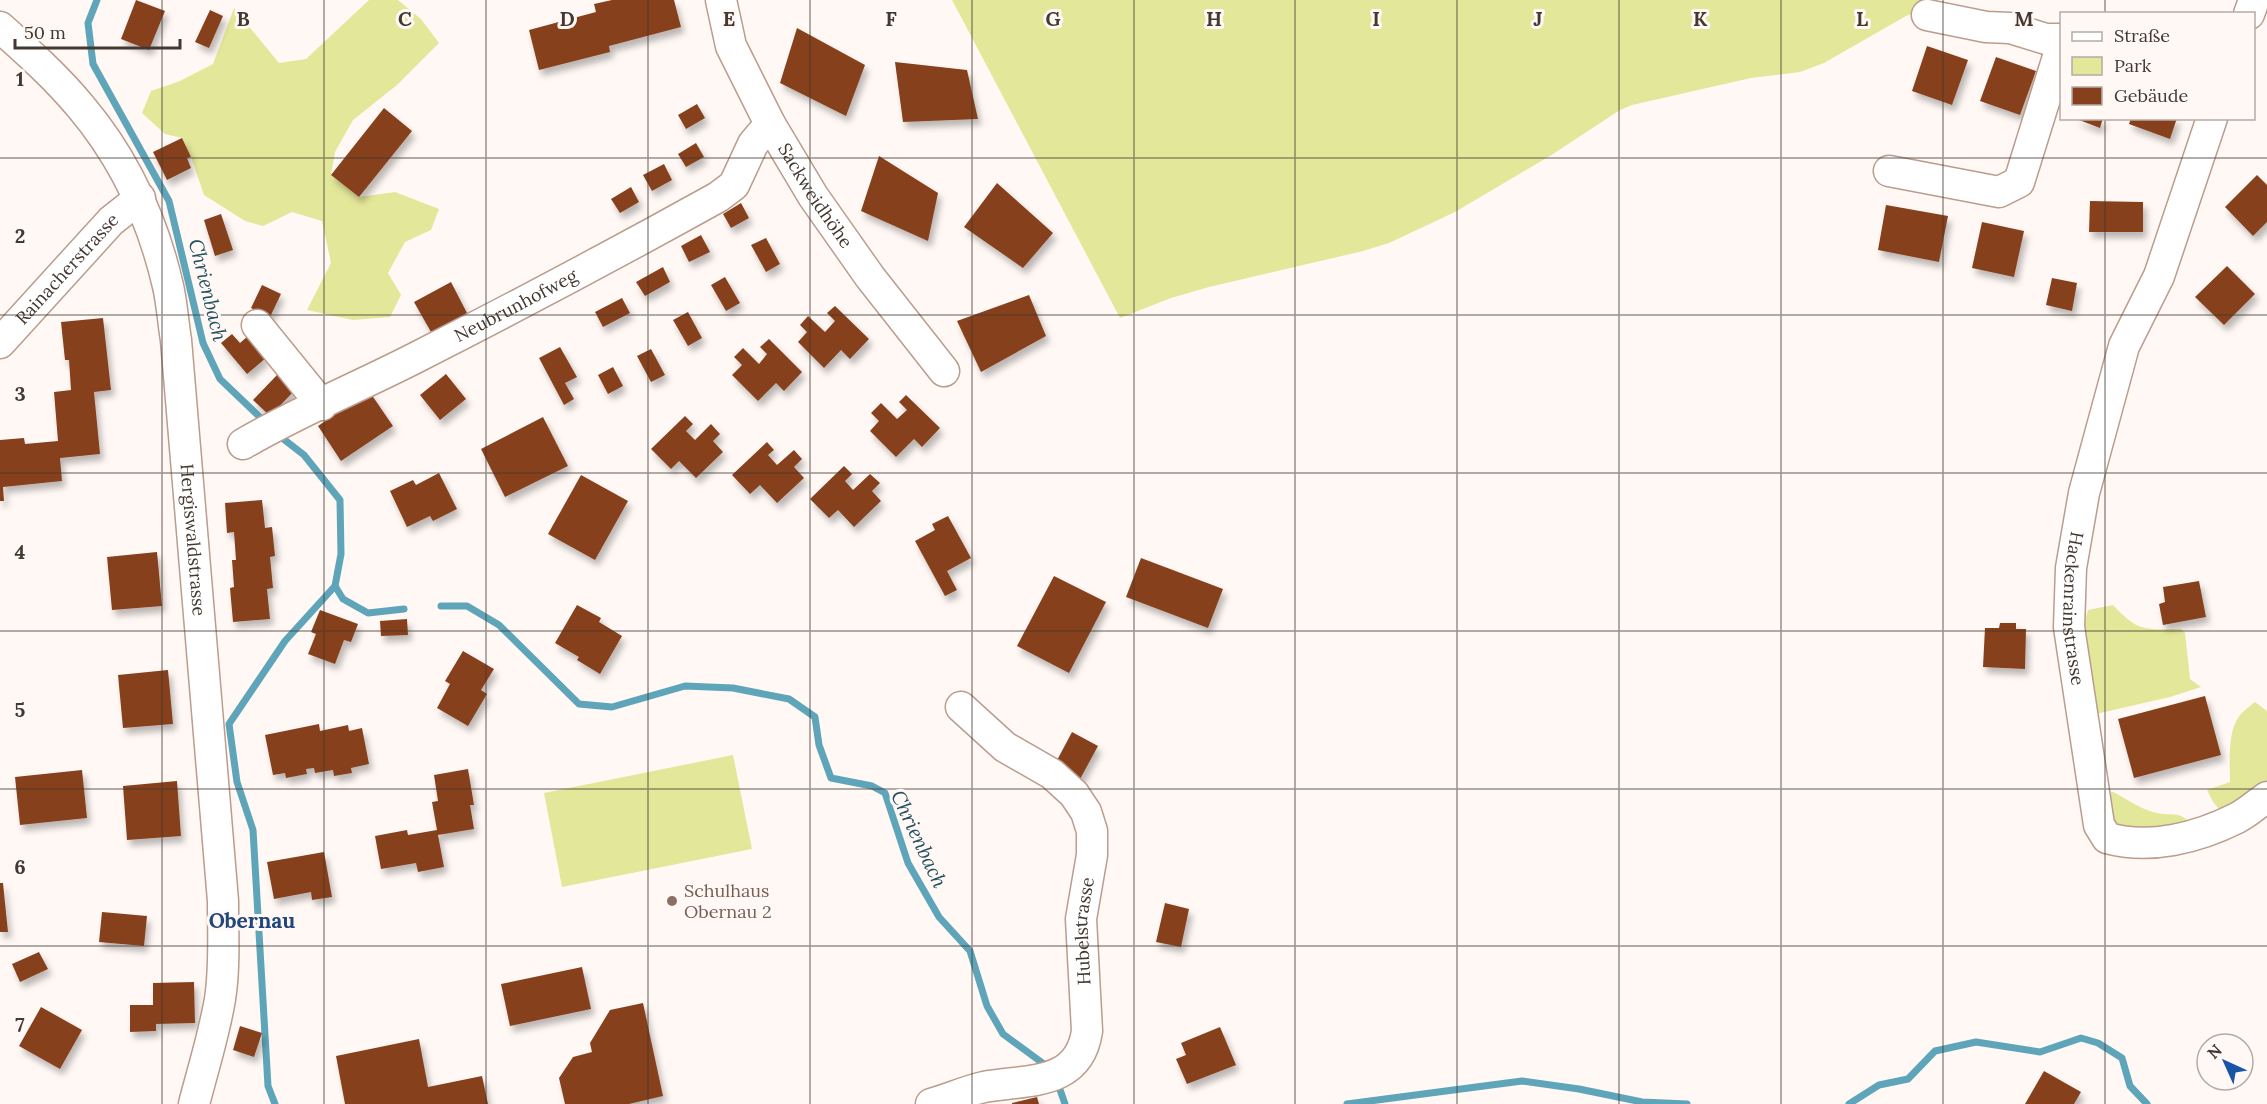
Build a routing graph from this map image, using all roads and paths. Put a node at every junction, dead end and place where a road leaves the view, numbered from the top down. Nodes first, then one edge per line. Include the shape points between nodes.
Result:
1 (721, 0) edge
2 (1927, 15) dead end
3 (0, 27) edge
4 (2060, 39) edge
5 (2060, 47) edge
6 (2211, 120) edge
7 (770, 124) junction
8 (1889, 171) dead end
9 (140, 198) junction
10 (257, 325) dead end
11 (0, 343) edge
12 (944, 371) dead end
13 (322, 405) junction
14 (263, 433) dead end
15 (962, 707) dead end
16 (2267, 797) edge
17 (945, 1103) edge
18 (194, 1104) edge

1 - 7 street, Sackweidhöhe via 731,46
2 - 4 street
3 - 9 street, Hergiswaldstrasse via 81,106 106,139
5 - 8 street via 2019,182 1999,192
6 - 16 street, Hackenrainstrasse via 2159,276 2124,346 2084,493 2071,568 2069,627 2098,825 2107,838 2122,843 2178,841 2237,818
7 - 12 street, Sackweidhöhe via 813,196 870,277
7 - 13 street, Neubrunhofweg via 753,144 734,185 717,197 539,295
9 - 11 street, Rainacherstrasse via 111,221
9 - 18 street, Hergiswaldstrasse via 168,287 176,340 223,901 220,997
10 - 13 street
13 - 14 street, Neubrunhofweg
15 - 17 street, Hubelstrasse via 1005,747 1052,774 1074,794 1086,812 1092,831 1081,919 1087,1031 1082,1052 1062,1070 1035,1081 984,1087

